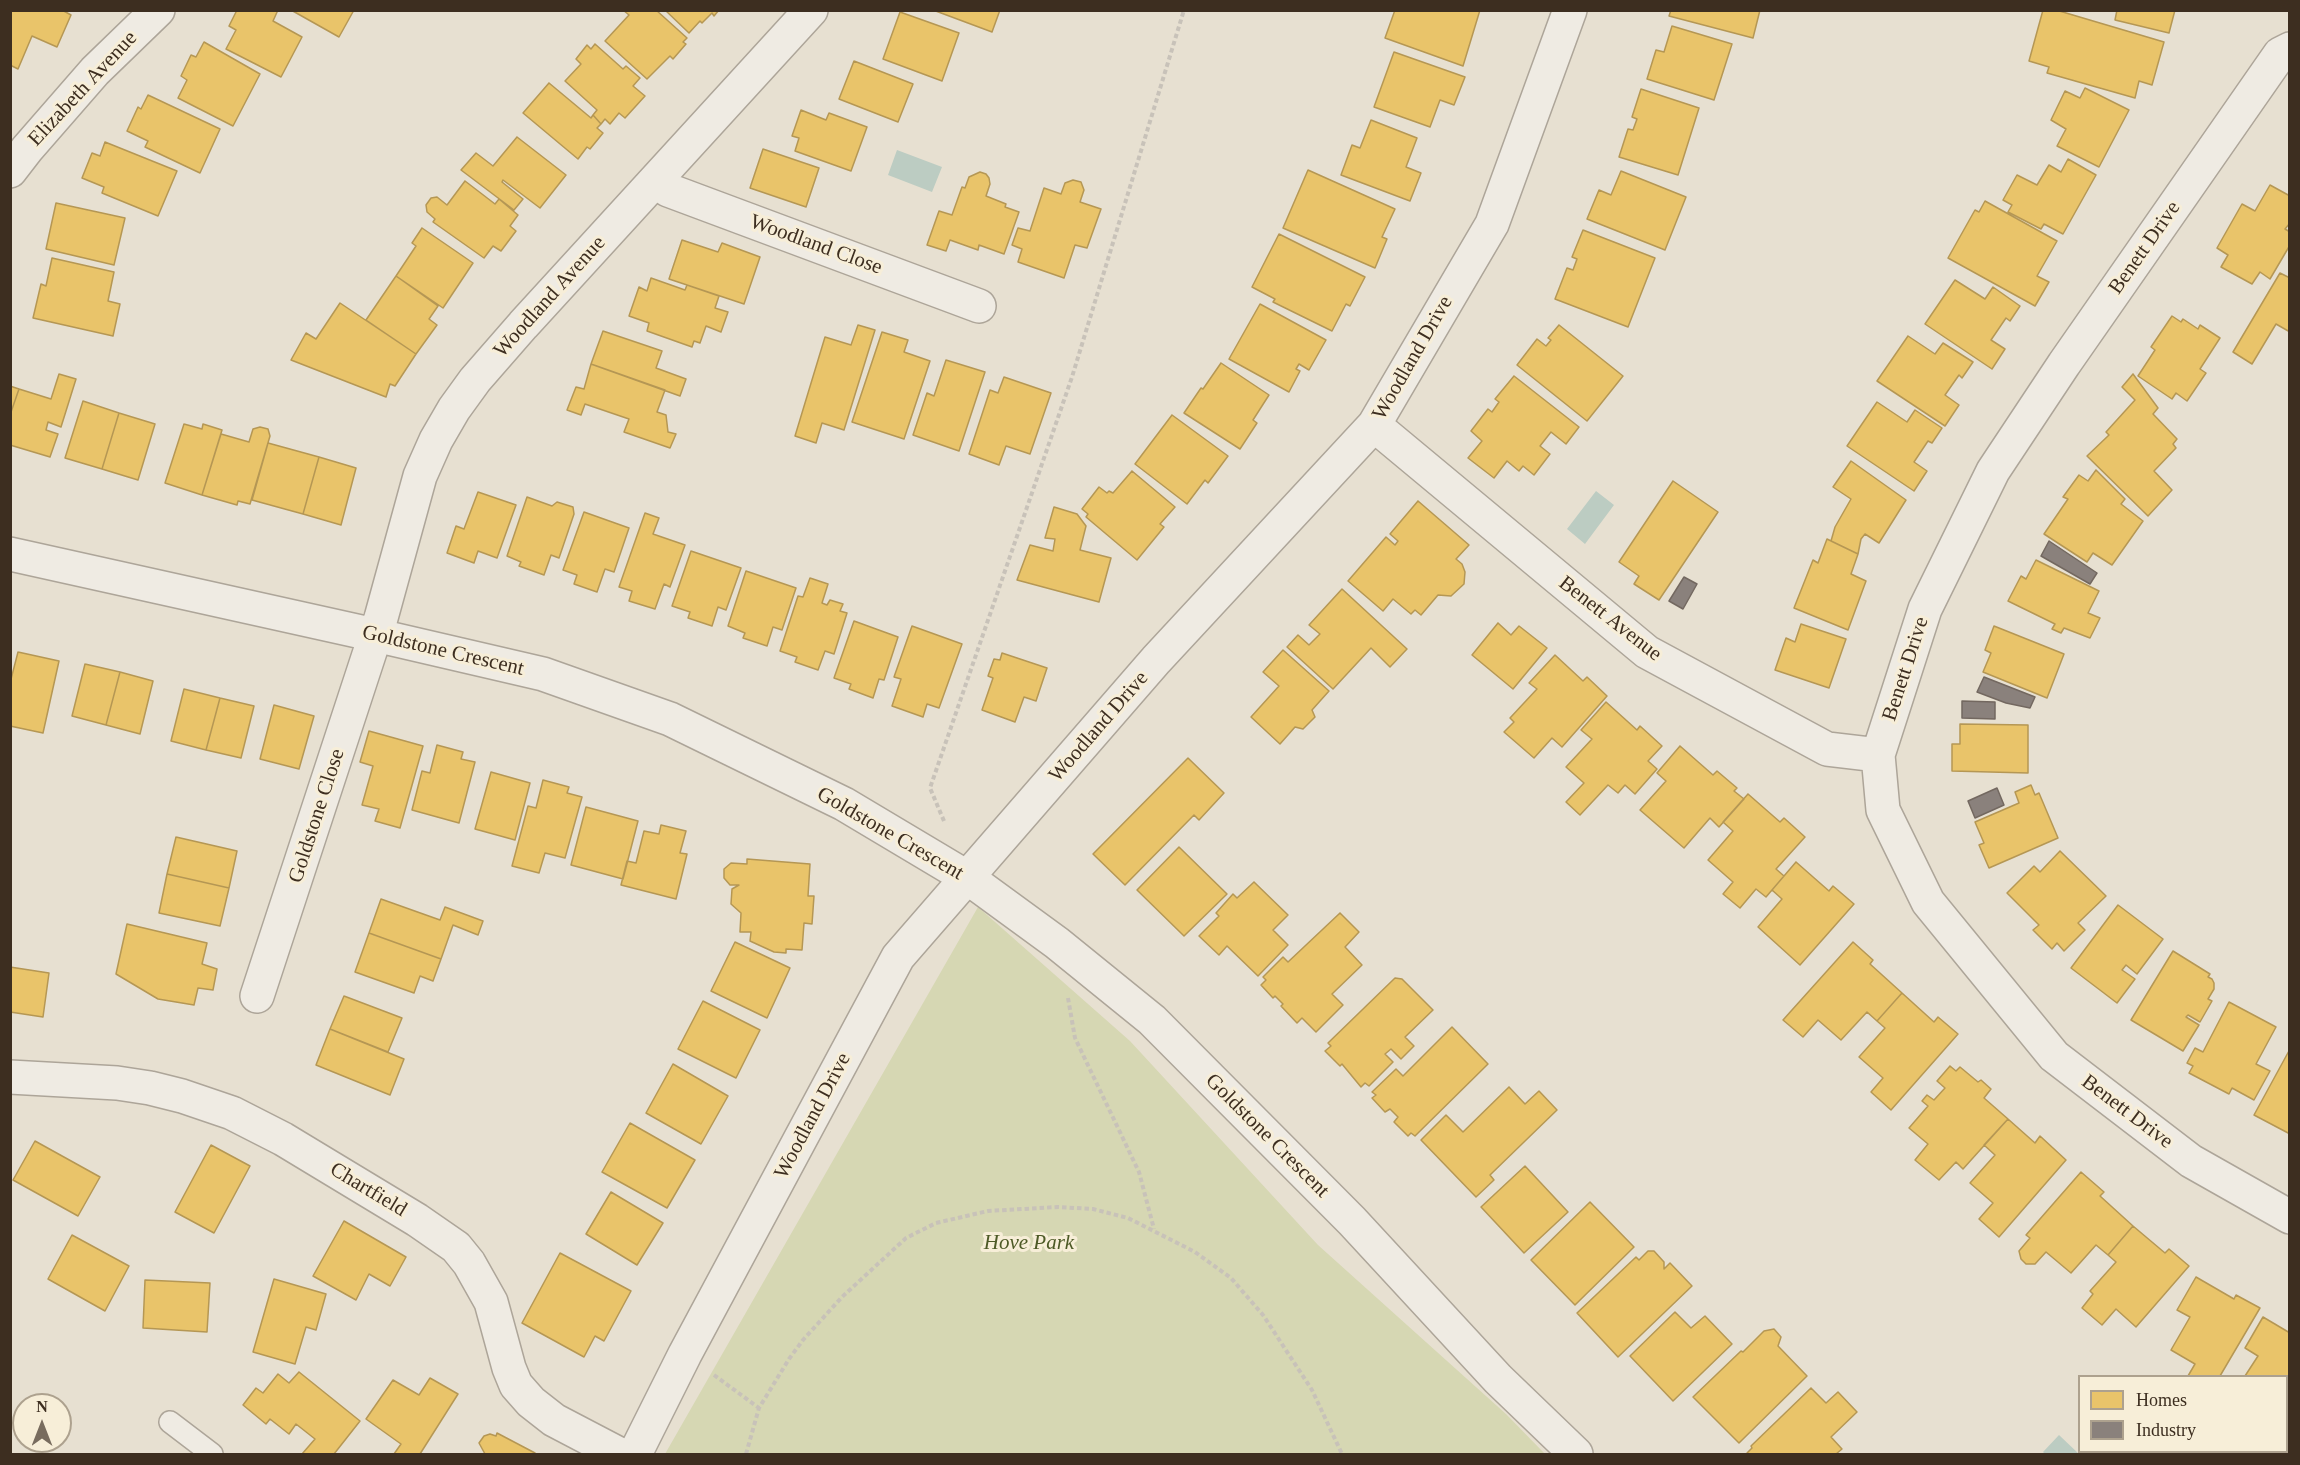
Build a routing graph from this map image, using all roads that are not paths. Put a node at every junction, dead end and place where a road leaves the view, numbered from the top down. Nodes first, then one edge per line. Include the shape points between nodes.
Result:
1 (158, 10) edge
2 (811, 10) edge
3 (1569, 10) edge
4 (2289, 49) edge
5 (16, 153) edge
6 (656, 180) junction
7 (979, 306) dead end
8 (1374, 425) junction
9 (10, 554) edge
10 (375, 635) junction
11 (1878, 755) junction
12 (968, 878) junction
13 (257, 996) dead end
14 (10, 1077) edge
15 (2289, 1217) edge
16 (170, 1422) dead end
17 (212, 1455) edge
18 (619, 1455) edge
19 (635, 1455) edge
20 (1576, 1455) edge

1 - 5 street, Elizabeth Avenue
2 - 6 street, Woodland Avenue
3 - 8 street, Woodland Drive via 1492,224
4 - 11 street, Benett Drive via 2280,54 1993,471 1925,609
6 - 7 street, Woodland Close via 669,190
6 - 10 street, Woodland Avenue via 523,325 454,409 420,476
8 - 11 street, Benett Avenue via 1647,652 1827,749
8 - 12 street, Woodland Drive via 1156,660
9 - 10 street, Goldstone Crescent
10 - 12 street, Goldstone Crescent via 543,674 670,719 844,804
10 - 13 street, Goldstone Close
11 - 15 street, Benett Drive via 1883,810 1928,902 2054,1056 2191,1161
12 - 19 street, Woodland Drive via 898,957
12 - 20 street, Goldstone Crescent via 1152,1020
14 - 18 street, Chartfield via 150,1088 232,1113 417,1220 456,1247 469,1263 490,1302 516,1385 554,1420
16 - 17 lane

